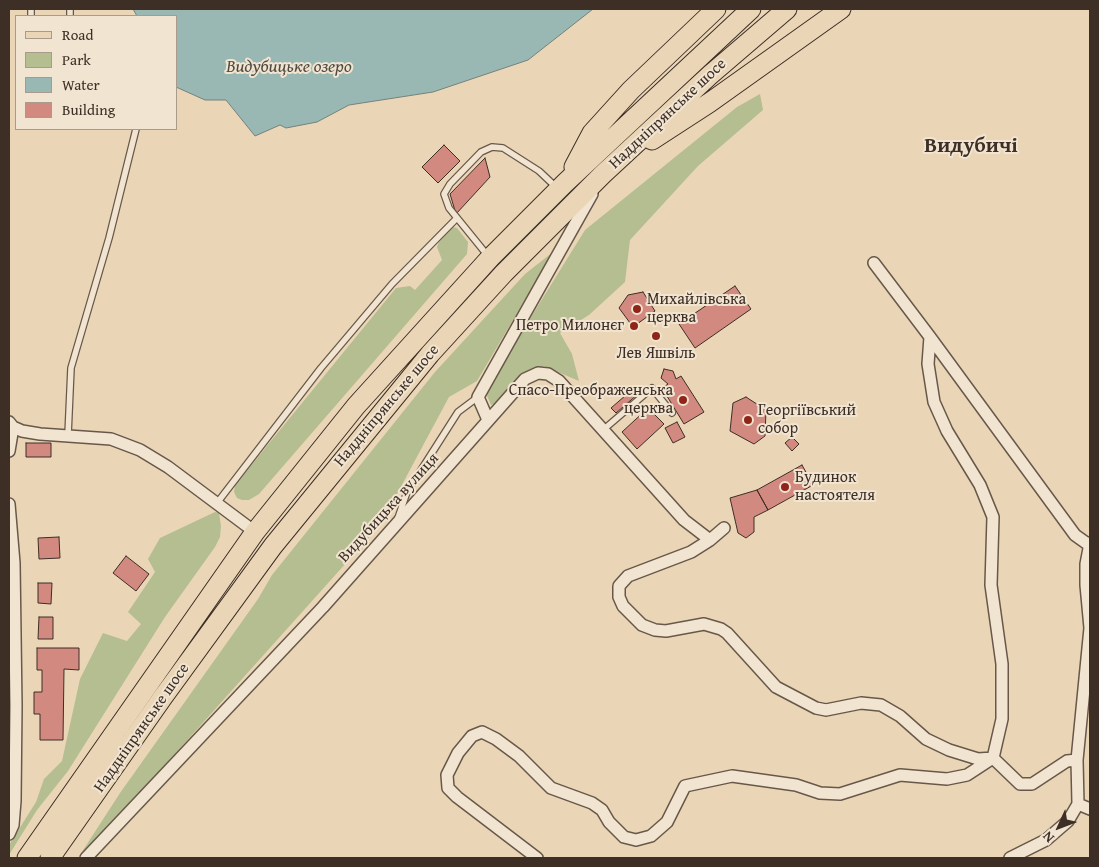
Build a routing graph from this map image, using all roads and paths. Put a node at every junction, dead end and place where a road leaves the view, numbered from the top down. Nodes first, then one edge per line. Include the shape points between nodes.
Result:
1 (716, 9) edge
2 (752, 9) edge
3 (787, 9) edge
4 (841, 9) edge
5 (136, 130) edge
6 (606, 171) junction
7 (562, 186) junction
8 (457, 218) junction
9 (490, 258) junction
10 (874, 263) dead end
11 (930, 337) junction
12 (478, 397) junction
13 (672, 413) dead end
14 (488, 420) junction
15 (11, 424) edge
16 (603, 430) junction
17 (68, 435) junction
18 (9, 451) edge
19 (217, 503) junction
20 (9, 504) edge
21 (396, 524) junction
22 (724, 528) dead end
23 (255, 532) junction
24 (710, 540) junction
25 (1090, 544) edge
26 (993, 758) junction
27 (1077, 760) junction
28 (1078, 804) junction
29 (1090, 809) edge
30 (9, 834) edge
31 (26, 858) edge
32 (50, 858) edge
33 (86, 858) edge
34 (537, 858) edge
35 (1010, 858) edge

1 - 7 main road via 631,90 592,133
2 - 7 main road, Наддніпрянське шосе
3 - 6 main road, Наддніпрянське шосе
4 - 6 main road
5 - 17 lane via 72,368
6 - 12 street
6 - 32 main road, Наддніпрянське шосе via 504,274 373,422 273,546
7 - 8 lane via 516,155 503,148 492,147 481,152 444,194
7 - 9 main road, Наддніпрянське шосе
8 - 9 lane
8 - 19 lane via 392,284 321,368
9 - 23 main road, Наддніпрянське шосе via 356,406
10 - 11 street
11 - 25 street via 1075,535
11 - 26 street via 928,364 934,402 947,431 980,485 993,517 990,585 1002,664 1002,719
12 - 14 street
12 - 21 lane via 458,412 407,492
13 - 16 lane via 652,388
14 - 16 street, Видубицька вулиця via 526,379 538,373 548,374 559,382
14 - 21 street, Видубицька вулиця
15 - 17 street via 22,431
15 - 18 street
16 - 24 street, Видубицька вулиця via 684,520
17 - 19 street via 111,439 140,450 168,466
19 - 23 street
20 - 30 street via 14,563 16,716 15,801
21 - 33 street, Видубицька вулиця via 323,607
22 - 24 street
23 - 31 main road, Наддніпрянське шосе
24 - 26 street via 691,552 628,576 619,586 618,597 623,606 642,625 655,630 704,624 721,629 776,687 816,708 826,710 862,703 881,705 900,716 926,739 949,750 978,759
25 - 27 street via 1086,585 1090,628
26 - 27 street via 1025,786 1044,778 1067,761
26 - 34 street via 967,775 948,779 900,775 840,794 732,776 685,786 666,822 651,836 636,840 624,837 592,802 551,788 519,756 496,739 482,732 472,736 458,753 447,775 448,788
27 - 28 street
28 - 29 street
28 - 35 street via 1068,821 1046,840

